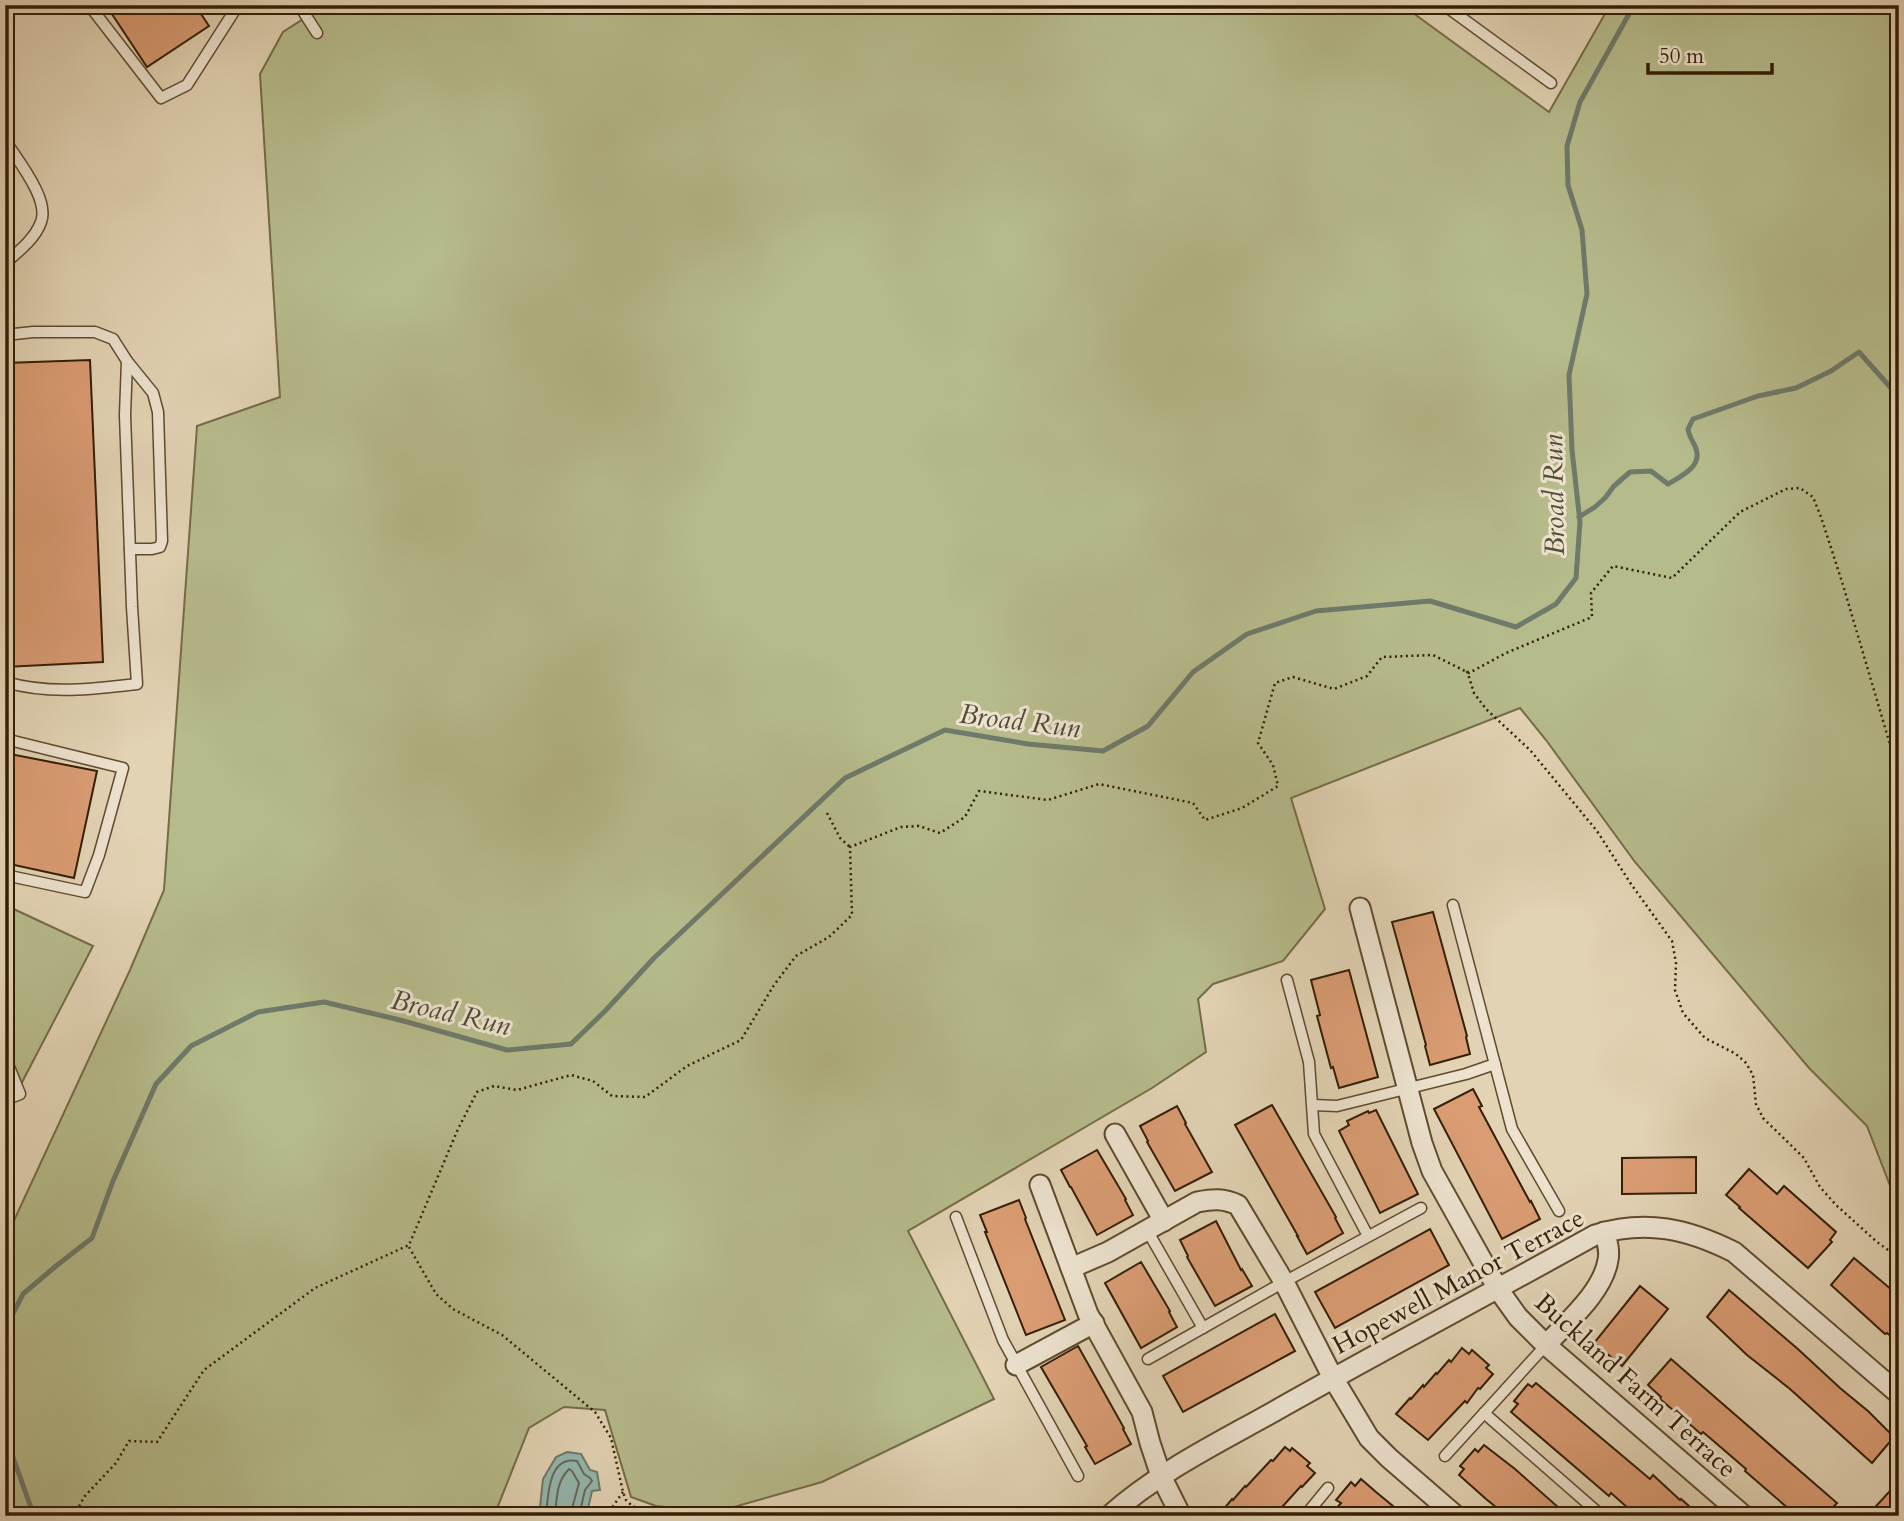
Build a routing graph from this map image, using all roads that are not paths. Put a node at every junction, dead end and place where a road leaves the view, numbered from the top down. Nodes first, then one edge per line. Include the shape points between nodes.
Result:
1 (89, 5) edge
2 (228, 5) edge
3 (299, 5) edge
4 (1444, 5) edge
5 (317, 33) dead end
6 (1551, 83) dead end
7 (5, 140) edge
8 (5, 263) edge
9 (5, 335) edge
10 (127, 361) junction
11 (130, 549) junction
12 (5, 682) edge
13 (5, 739) edge
14 (5, 875) edge
15 (1453, 905) dead end
16 (1360, 908) dead end
17 (1287, 980) dead end
18 (5, 1057) edge
19 (1495, 1063) junction
20 (1407, 1088) junction
21 (5, 1100) edge
22 (1313, 1105) junction
23 (1115, 1134) dead end
24 (1040, 1185) dead end
25 (1421, 1208) dead end
26 (1559, 1212) dead end
27 (956, 1217) dead end
28 (1155, 1226) junction
29 (1604, 1232) junction
30 (1368, 1236) junction
31 (1071, 1268) junction
32 (1284, 1282) junction
33 (1498, 1289) junction
34 (1094, 1323) junction
35 (1203, 1328) junction
36 (1546, 1345) junction
37 (1148, 1359) dead end
38 (1016, 1365) junction
39 (1333, 1378) junction
40 (1899, 1394) edge
41 (1484, 1413) junction
42 (1445, 1456) dead end
43 (1078, 1476) dead end
44 (1161, 1476) junction
45 (1328, 1488) dead end
46 (1109, 1516) edge
47 (1181, 1516) edge
48 (1305, 1516) edge
49 (1456, 1516) edge
50 (1602, 1516) edge
51 (1744, 1516) edge

1 - 2 lane via 160,98 187,85 233,13
3 - 5 lane
4 - 6 lane
7 - 8 lane via 40,196 43,209 38,229
9 - 10 lane via 95,332 113,339
10 - 11 lane
10 - 11 lane via 153,393 158,412 162,541 160,547
11 - 12 lane via 137,684 66,691
13 - 14 lane via 123,768 85,892
15 - 19 lane
16 - 20 street, Buckland Farm Terrace
17 - 22 lane via 1309,1062
18 - 21 lane via 20,1094
19 - 20 lane
19 - 26 lane via 1512,1129
20 - 22 lane via 1337,1106
20 - 33 street, Buckland Farm Terrace via 1433,1171
22 - 30 lane via 1314,1134
23 - 28 street
24 - 31 street
25 - 30 lane
27 - 38 lane
28 - 31 street
28 - 32 street via 1197,1202 1226,1199 1238,1205
28 - 35 lane
29 - 33 street, Hopewell Manor Terrace
29 - 36 street via 1608,1259 1601,1281
29 - 40 street, Hopewell Manor Terrace via 1673,1228 1734,1252
30 - 32 lane
31 - 34 street
32 - 35 lane
32 - 39 street
33 - 36 street, Buckland Farm Terrace
33 - 39 street, Hopewell Manor Terrace
34 - 38 street
34 - 44 street via 1142,1412
35 - 37 lane
36 - 41 lane
36 - 51 street, Buckland Farm Terrace
38 - 43 lane
39 - 44 street, Hopewell Manor Terrace
39 - 49 street via 1369,1437
41 - 42 lane
41 - 50 lane
44 - 46 street, Hopewell Manor Terrace
44 - 47 street
45 - 48 lane

